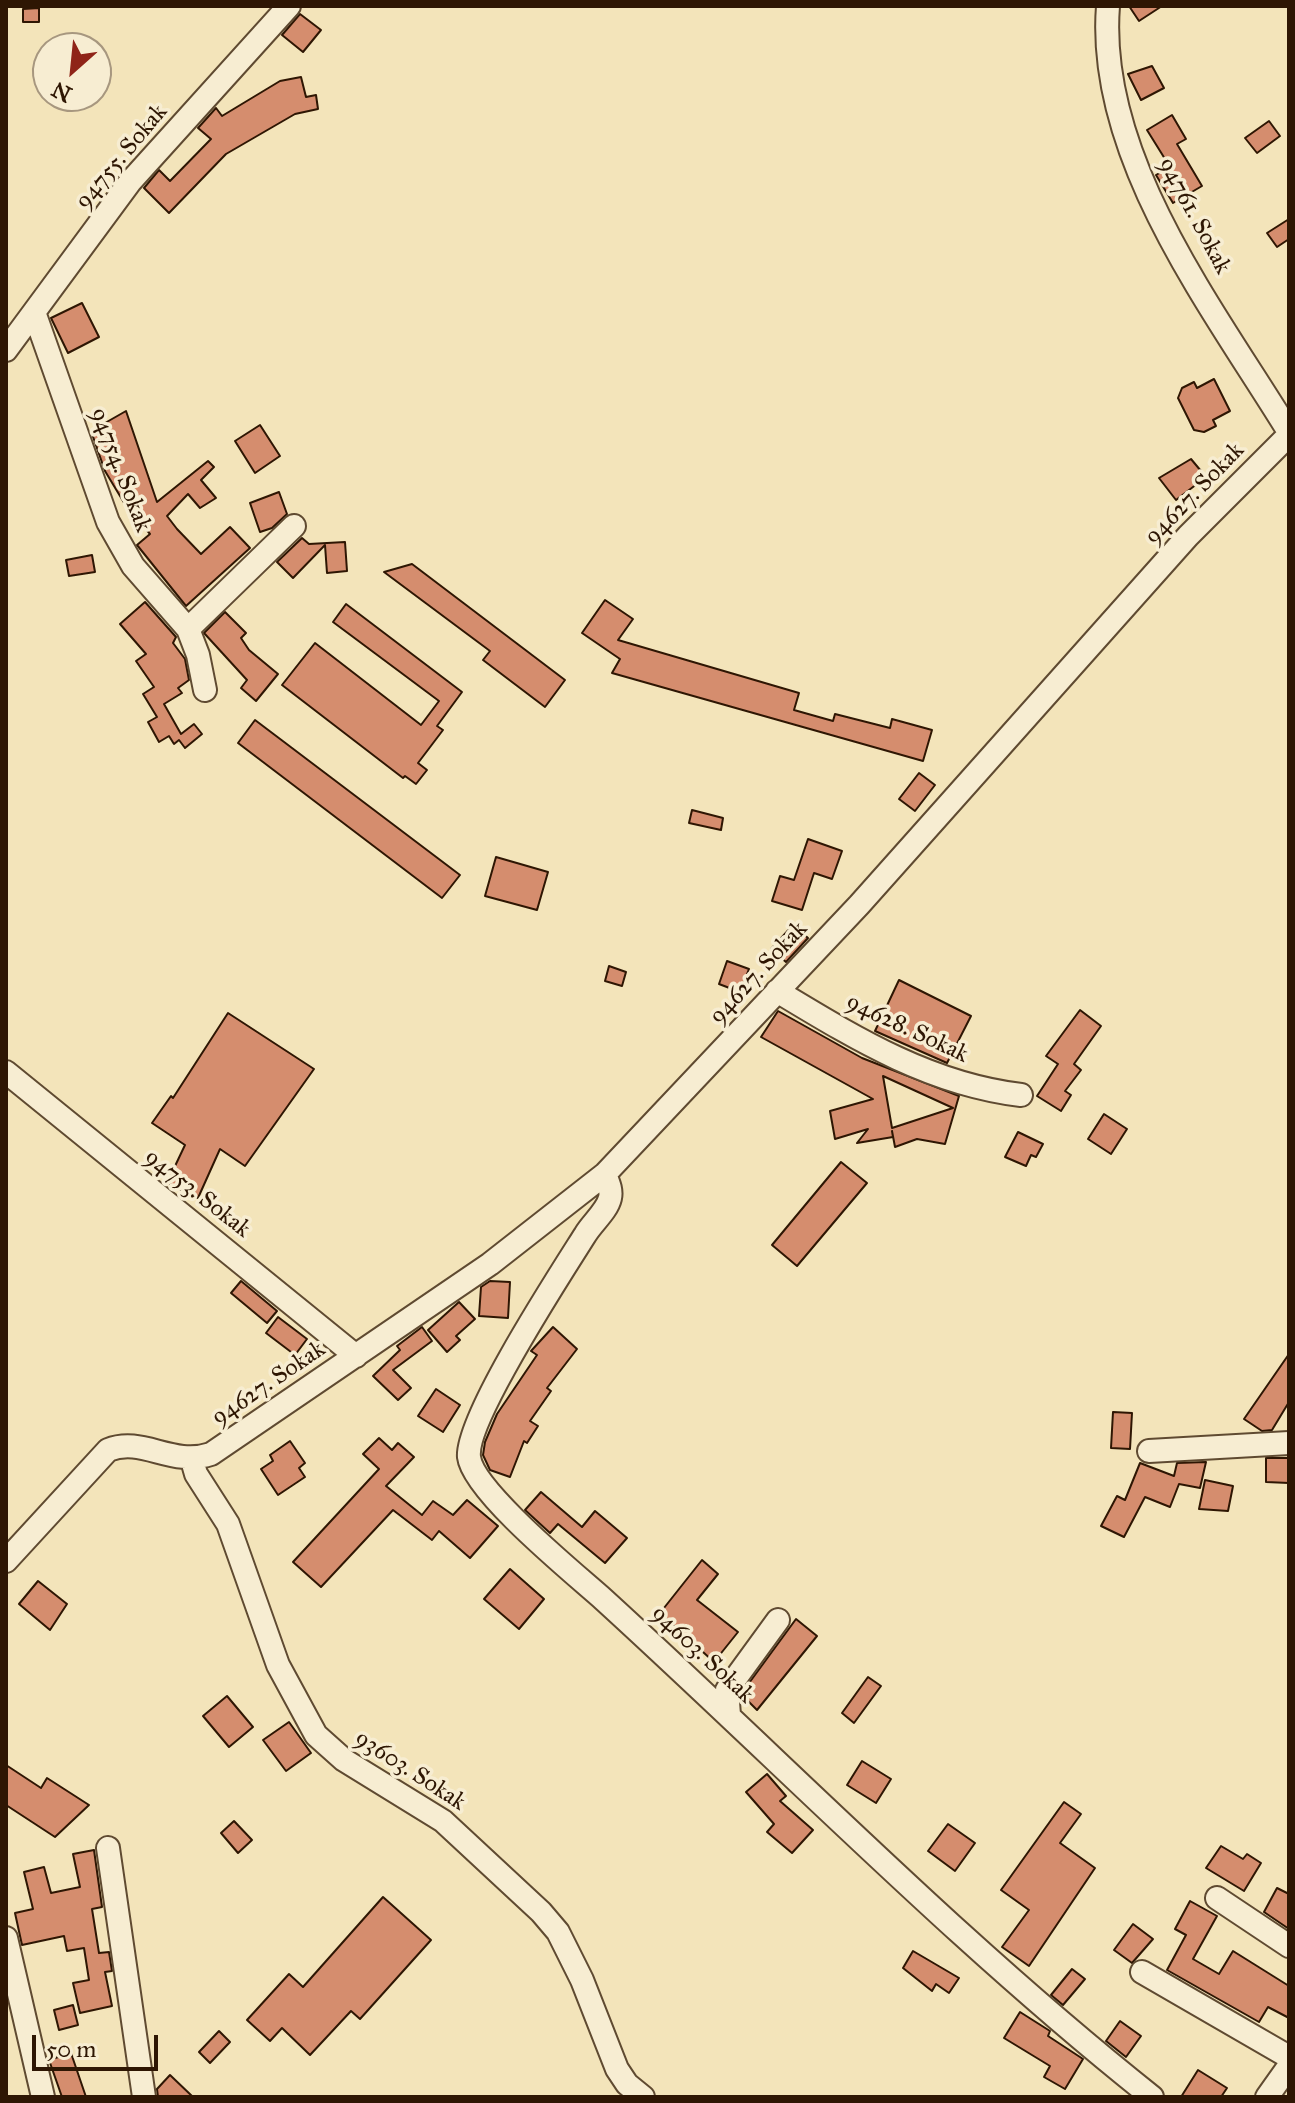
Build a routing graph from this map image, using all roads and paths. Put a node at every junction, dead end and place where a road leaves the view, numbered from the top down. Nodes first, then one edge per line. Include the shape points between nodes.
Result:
1 (289, 6) edge
2 (1108, 6) edge
3 (34, 312) junction
4 (6, 350) edge
5 (1289, 434) edge
6 (294, 526) dead end
7 (188, 629) junction
8 (205, 690) dead end
9 (777, 991) junction
10 (6, 1072) edge
11 (1021, 1095) dead end
12 (605, 1174) junction
13 (356, 1356) junction
14 (1289, 1443) edge
15 (1149, 1451) dead end
16 (192, 1460) junction
17 (6, 1561) edge
18 (778, 1620) dead end
19 (729, 1715) junction
20 (108, 1848) dead end
21 (1217, 1898) dead end
22 (6, 1938) edge
23 (1289, 1946) edge
24 (1142, 1972) dead end
25 (1289, 2057) edge
26 (1289, 2066) edge
27 (43, 2097) edge
28 (144, 2097) edge
29 (643, 2097) edge
30 (1152, 2097) edge
31 (1267, 2097) edge

1 - 3 street, 94755. Sokak via 130,182
2 - 5 street, 94761. Sokak via 1109,72 1123,127 1151,198
3 - 4 street, 94755. Sokak
3 - 7 street, 94754. Sokak via 120,546
5 - 9 street, 94627. Sokak via 1188,536
6 - 7 street
7 - 8 street, 94754. Sokak
9 - 11 street, 94628. Sokak via 917,1067 956,1083
9 - 12 street, 94627. Sokak
10 - 13 street, 94753. Sokak
12 - 13 street, 94627. Sokak via 490,1264
12 - 19 street, 94603. Sokak via 611,1189 607,1206 480,1412 469,1457 477,1477 507,1510
13 - 16 street, 94627. Sokak via 234,1441
14 - 15 street
16 - 17 street via 136,1446 108,1450
16 - 29 street, 93603. Sokak via 228,1524 266,1637 316,1735 344,1760 443,1821 541,1912 558,1932 582,1980 617,2069
18 - 19 street via 727,1690
19 - 30 street, 94603. Sokak via 995,1962
20 - 28 street
21 - 23 street
22 - 27 street
24 - 25 street
26 - 31 street

